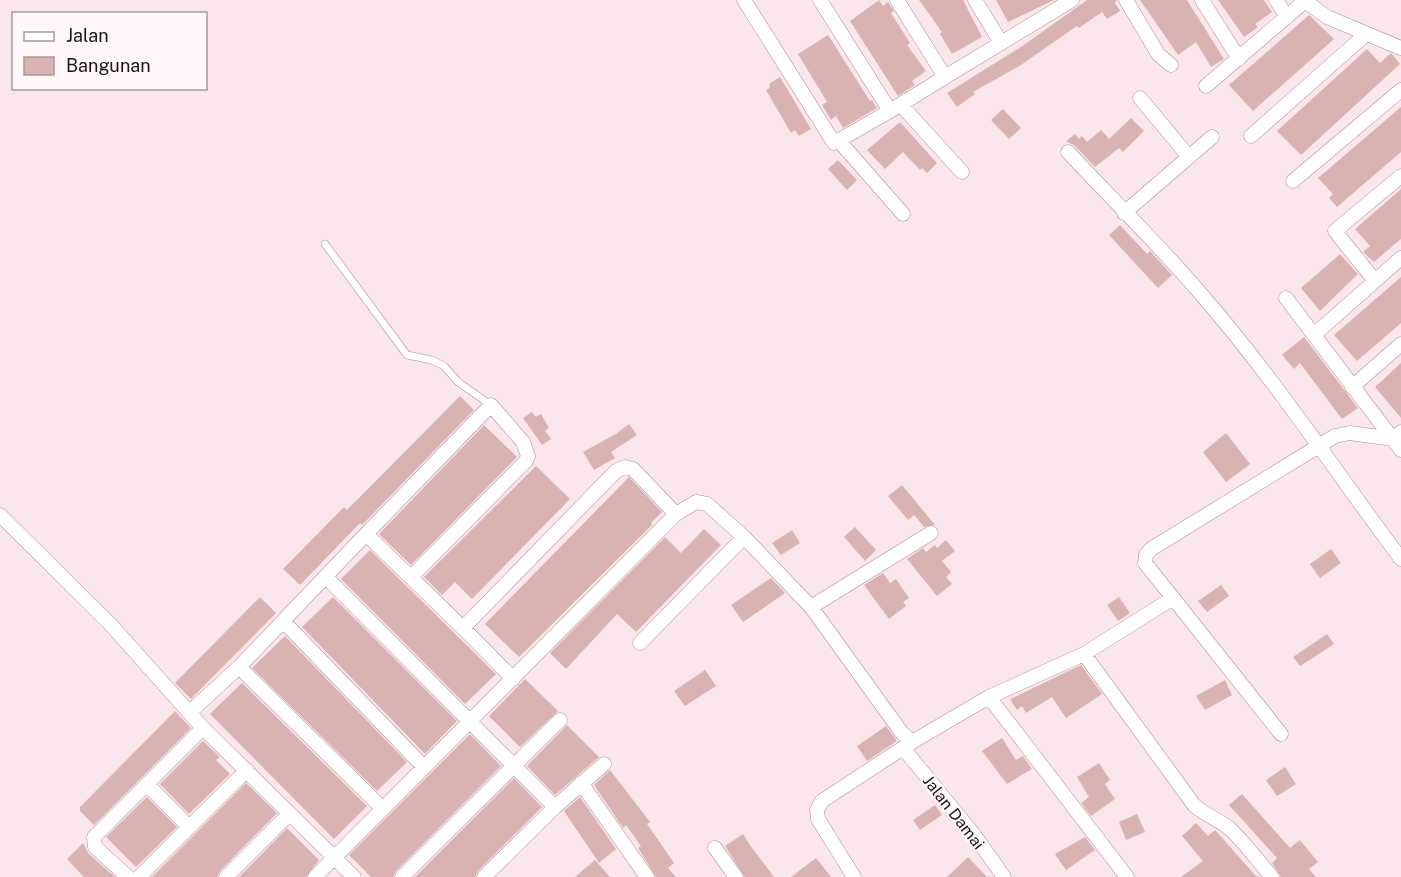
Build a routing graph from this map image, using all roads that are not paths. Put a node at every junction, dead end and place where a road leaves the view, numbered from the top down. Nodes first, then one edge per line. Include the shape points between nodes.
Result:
1 (744, 0) edge
2 (820, 0) edge
3 (897, 0) edge
4 (975, 0) edge
5 (1072, 0) edge
6 (1126, 0) edge
7 (1202, 0) edge
8 (1276, 0) edge
9 (1304, 0) edge
10 (1055, 3) edge
11 (1287, 17) junction
12 (1365, 35) junction
13 (1000, 41) junction
14 (1401, 48) edge
15 (1239, 59) junction
16 (1172, 65) dead end
17 (945, 77) junction
18 (1206, 86) dead end
19 (1401, 90) edge
20 (1140, 98) dead end
21 (895, 108) junction
22 (1251, 136) dead end
23 (1212, 137) dead end
24 (840, 142) junction
25 (1068, 152) dead end
26 (1189, 157) junction
27 (962, 172) dead end
28 (1401, 176) edge
29 (1293, 181) dead end
30 (1124, 213) junction
31 (903, 214) dead end
32 (325, 244) dead end
33 (1401, 258) edge
34 (1375, 281) junction
35 (1286, 298) dead end
36 (1315, 334) junction
37 (1401, 344) edge
38 (1352, 387) junction
39 (491, 405) junction
40 (1398, 440) edge
41 (1316, 446) junction
42 (676, 514) junction
43 (0, 515) edge
44 (931, 533) dead end
45 (366, 534) junction
46 (744, 537) junction
47 (1401, 559) edge
48 (326, 577) junction
49 (411, 577) junction
50 (1173, 598) junction
51 (811, 607) junction
52 (283, 621) junction
53 (464, 627) junction
54 (640, 643) dead end
55 (1084, 654) junction
56 (239, 666) junction
57 (513, 679) junction
58 (989, 697) junction
59 (190, 712) junction
60 (561, 720) dead end
61 (469, 723) junction
62 (203, 728) junction
63 (1281, 734) dead end
64 (907, 745) junction
65 (604, 764) dead end
66 (513, 765) junction
67 (424, 767) junction
68 (247, 770) junction
69 (581, 783) junction
70 (147, 784) junction
71 (555, 807) junction
72 (382, 808) junction
73 (289, 813) junction
74 (188, 826) junction
75 (715, 848) dead end
76 (335, 857) junction
77 (128, 877) edge
78 (139, 877) edge
79 (226, 877) edge
80 (315, 877) edge
81 (354, 877) edge
82 (402, 877) edge
83 (484, 877) edge
84 (647, 877) edge
85 (736, 877) edge
86 (854, 877) edge
87 (1004, 877) edge
88 (1127, 877) edge
89 (1272, 877) edge

1 - 24 street via 831,140
2 - 21 street
3 - 17 street
4 - 13 street
5 - 10 street
6 - 16 street via 1158,54
7 - 15 street
8 - 11 street
9 - 11 street
9 - 12 street via 1327,17
10 - 13 street
11 - 15 street
12 - 14 street
12 - 22 street
13 - 17 street
15 - 18 street
17 - 21 street
19 - 29 street
20 - 26 street
21 - 24 street
21 - 27 street
23 - 26 street
24 - 31 street
25 - 30 street
26 - 30 street
28 - 34 street via 1335,231
30 - 41 street via 1201,294
32 - 39 lane via 407,355 444,366 458,382
33 - 34 street
34 - 36 street
35 - 36 street
36 - 38 street
37 - 38 street
38 - 40 street
39 - 45 street
39 - 49 street via 523,442 528,456
40 - 41 street via 1350,433
41 - 47 street
41 - 50 street via 1146,555 1145,562
42 - 46 street, Jalan Damai via 687,505 702,502
42 - 53 street via 633,469 616,471
42 - 57 street
43 - 59 street
44 - 51 street
45 - 48 street
45 - 49 street
46 - 51 street, Jalan Damai
46 - 54 street
48 - 52 street
48 - 61 street
49 - 53 street
50 - 55 street
50 - 63 street
51 - 64 street, Jalan Damai
52 - 56 street
52 - 67 street
53 - 57 street
55 - 58 street
55 - 89 street via 1194,804 1232,830
56 - 59 street
56 - 72 street
57 - 61 street
58 - 64 street
58 - 88 street
59 - 62 street
60 - 66 street
61 - 66 street
61 - 67 street
62 - 68 street
62 - 70 street
64 - 86 street via 822,801 817,810 818,819
64 - 87 street, Jalan Damai
65 - 69 street
66 - 71 street
66 - 82 street
67 - 72 street
68 - 73 street
68 - 74 street
69 - 71 street
69 - 84 street
70 - 74 street
70 - 77 street via 94,837 93,842
71 - 83 street
72 - 76 street
73 - 76 street
73 - 79 street
74 - 78 street
75 - 85 street
76 - 80 street
76 - 81 street

